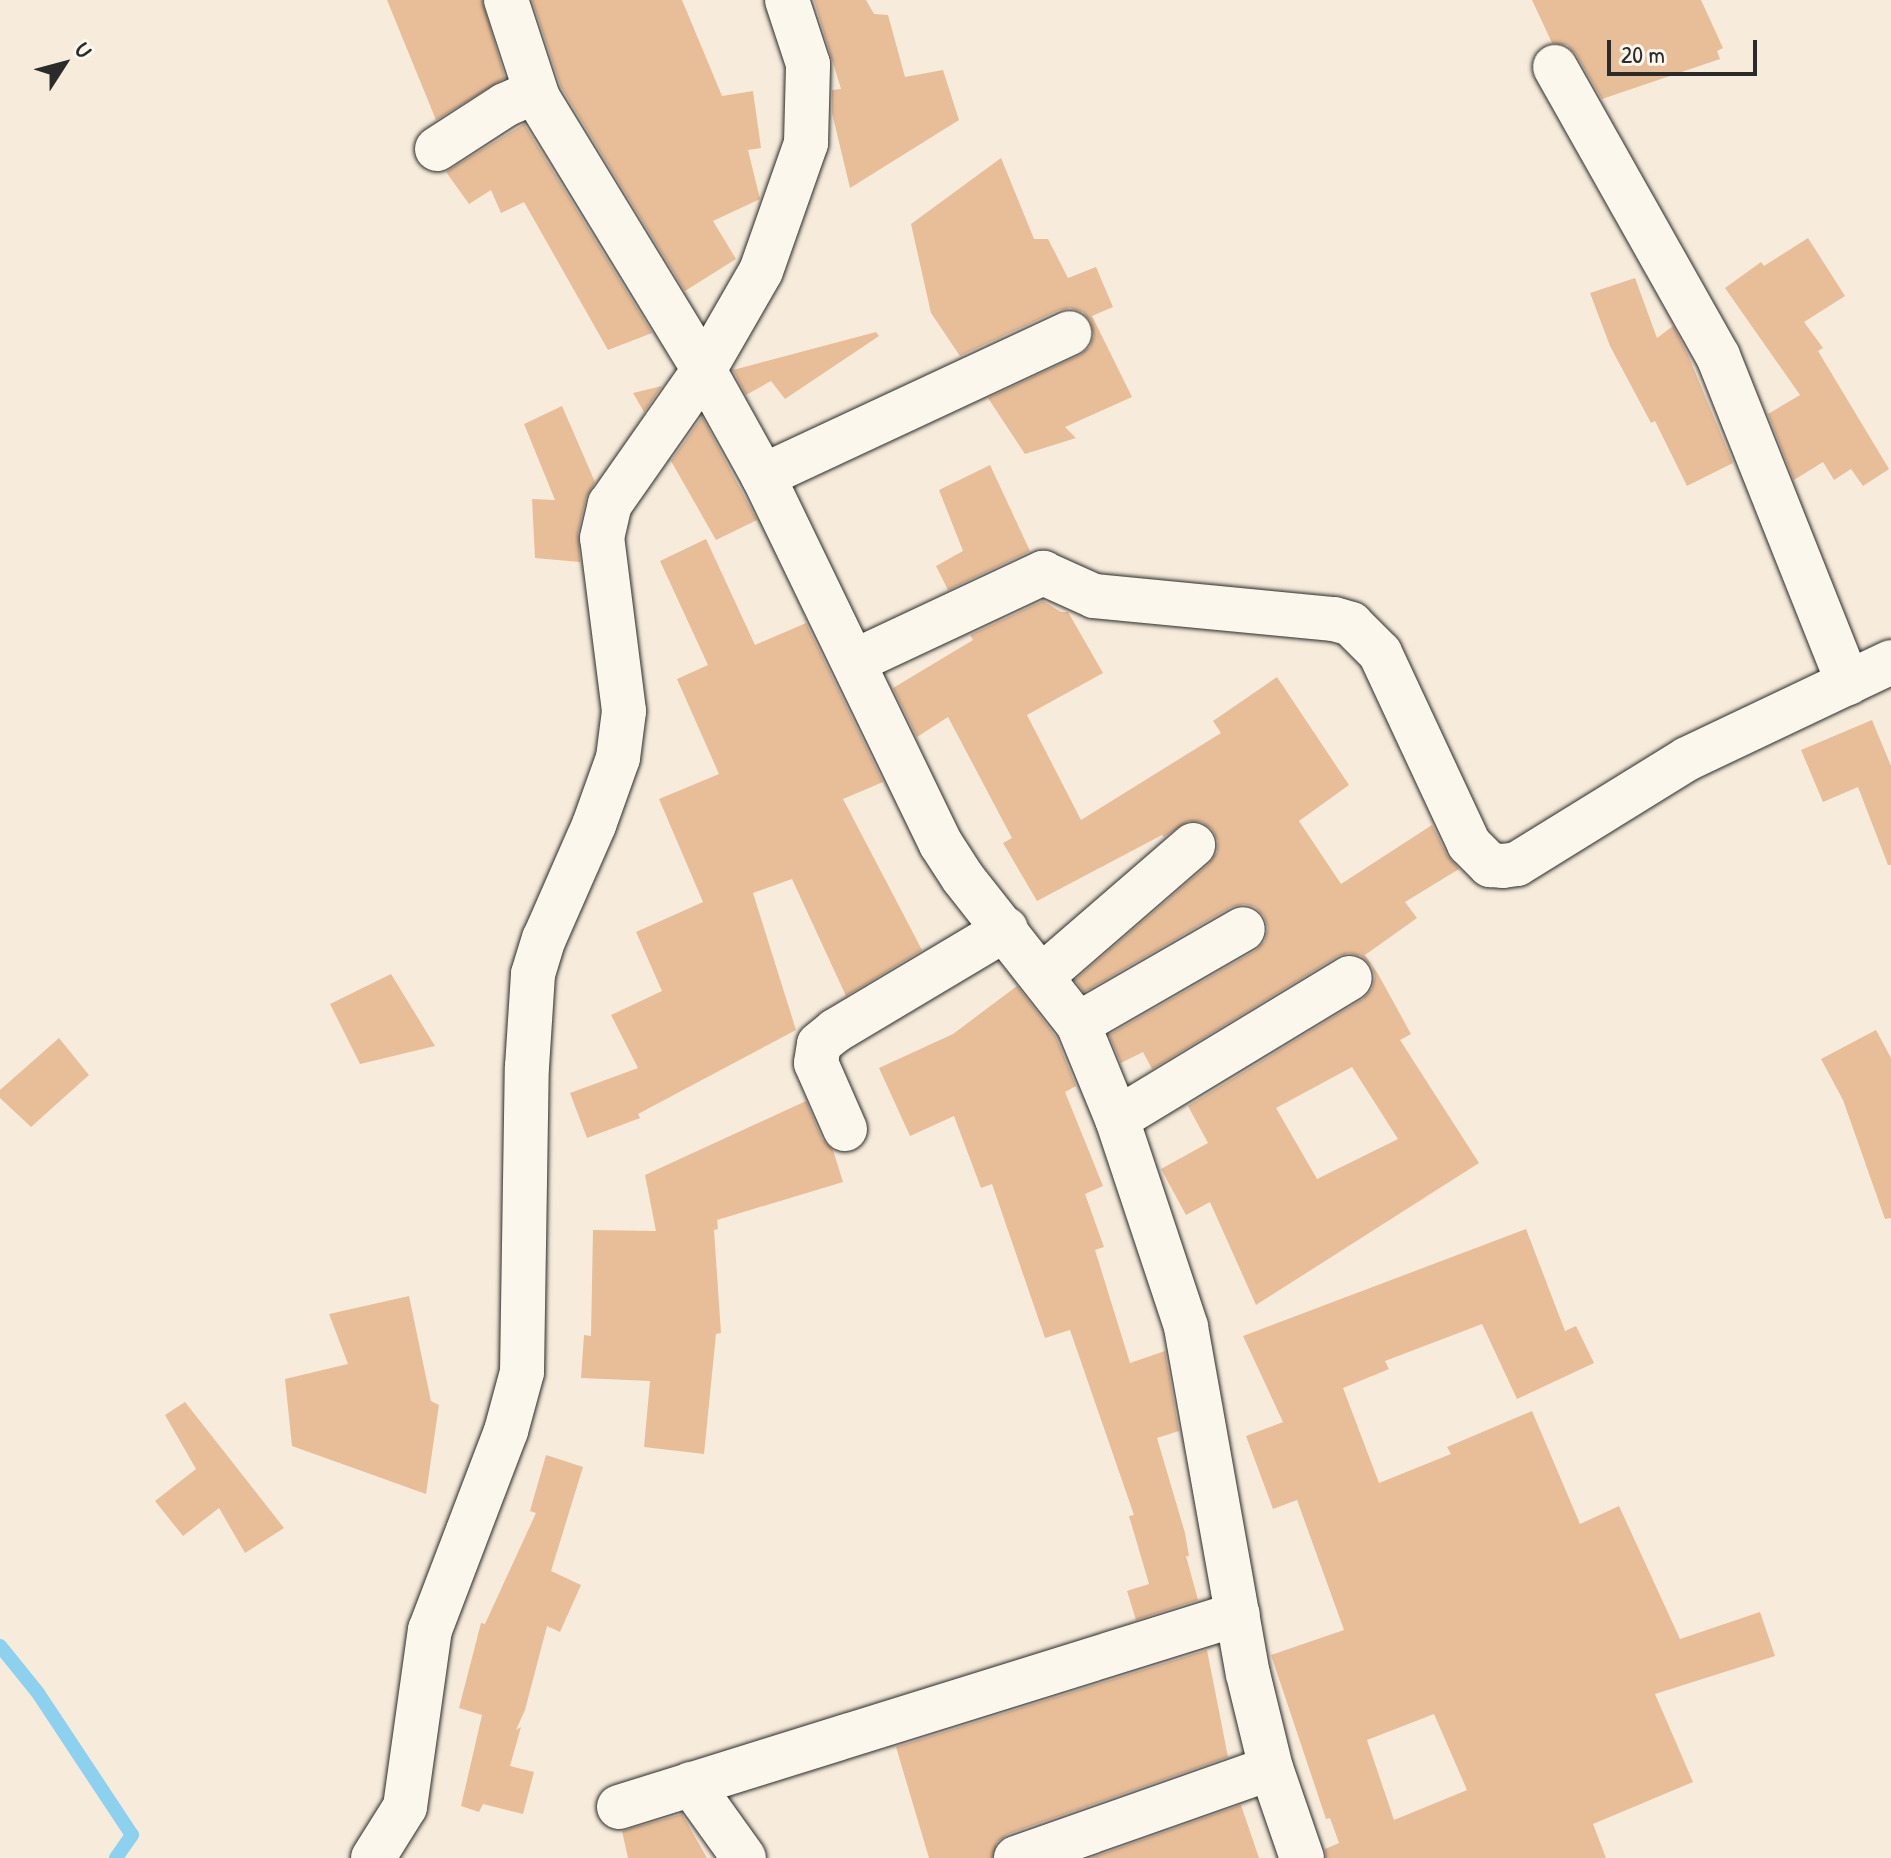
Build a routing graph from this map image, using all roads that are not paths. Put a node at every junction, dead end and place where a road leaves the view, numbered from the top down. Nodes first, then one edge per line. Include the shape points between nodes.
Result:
1 (506, 0) edge
2 (787, 0) edge
3 (1555, 67) dead end
4 (538, 98) junction
5 (437, 149) dead end
6 (1069, 333) dead end
7 (704, 370) junction
8 (763, 476) junction
9 (855, 661) junction
10 (1891, 662) edge
11 (1848, 683) junction
12 (1193, 845) dead end
13 (1006, 929) junction
14 (1243, 929) dead end
15 (1042, 976) junction
16 (1350, 978) dead end
17 (1078, 1024) junction
18 (1117, 1119) junction
19 (845, 1129) dead end
20 (1238, 1614) junction
21 (1271, 1768) junction
22 (691, 1784) junction
23 (619, 1807) dead end
24 (373, 1858) edge
25 (744, 1858) edge
26 (1016, 1858) edge
27 (1302, 1858) edge

1 - 4 street
2 - 7 street via 808,64 806,143 761,271
3 - 11 street via 1718,356
4 - 5 street via 505,105
4 - 7 street
6 - 8 street
7 - 8 street
7 - 24 street via 610,504 602,538 624,711 618,758 533,974 522,1372 506,1431 430,1630 405,1807
8 - 9 street
9 - 11 street via 1043,573 1094,596 1351,624 1380,653 1469,844 1490,865 1503,866 1517,864 1687,759
9 - 13 street via 941,844
10 - 11 street
12 - 15 street
13 - 15 street
13 - 19 street via 819,1044 816,1063
14 - 17 street
15 - 17 street
16 - 18 street
17 - 18 street
18 - 20 street via 1186,1327
20 - 21 street
20 - 22 street
21 - 26 street
21 - 27 street
22 - 23 street
22 - 25 street

